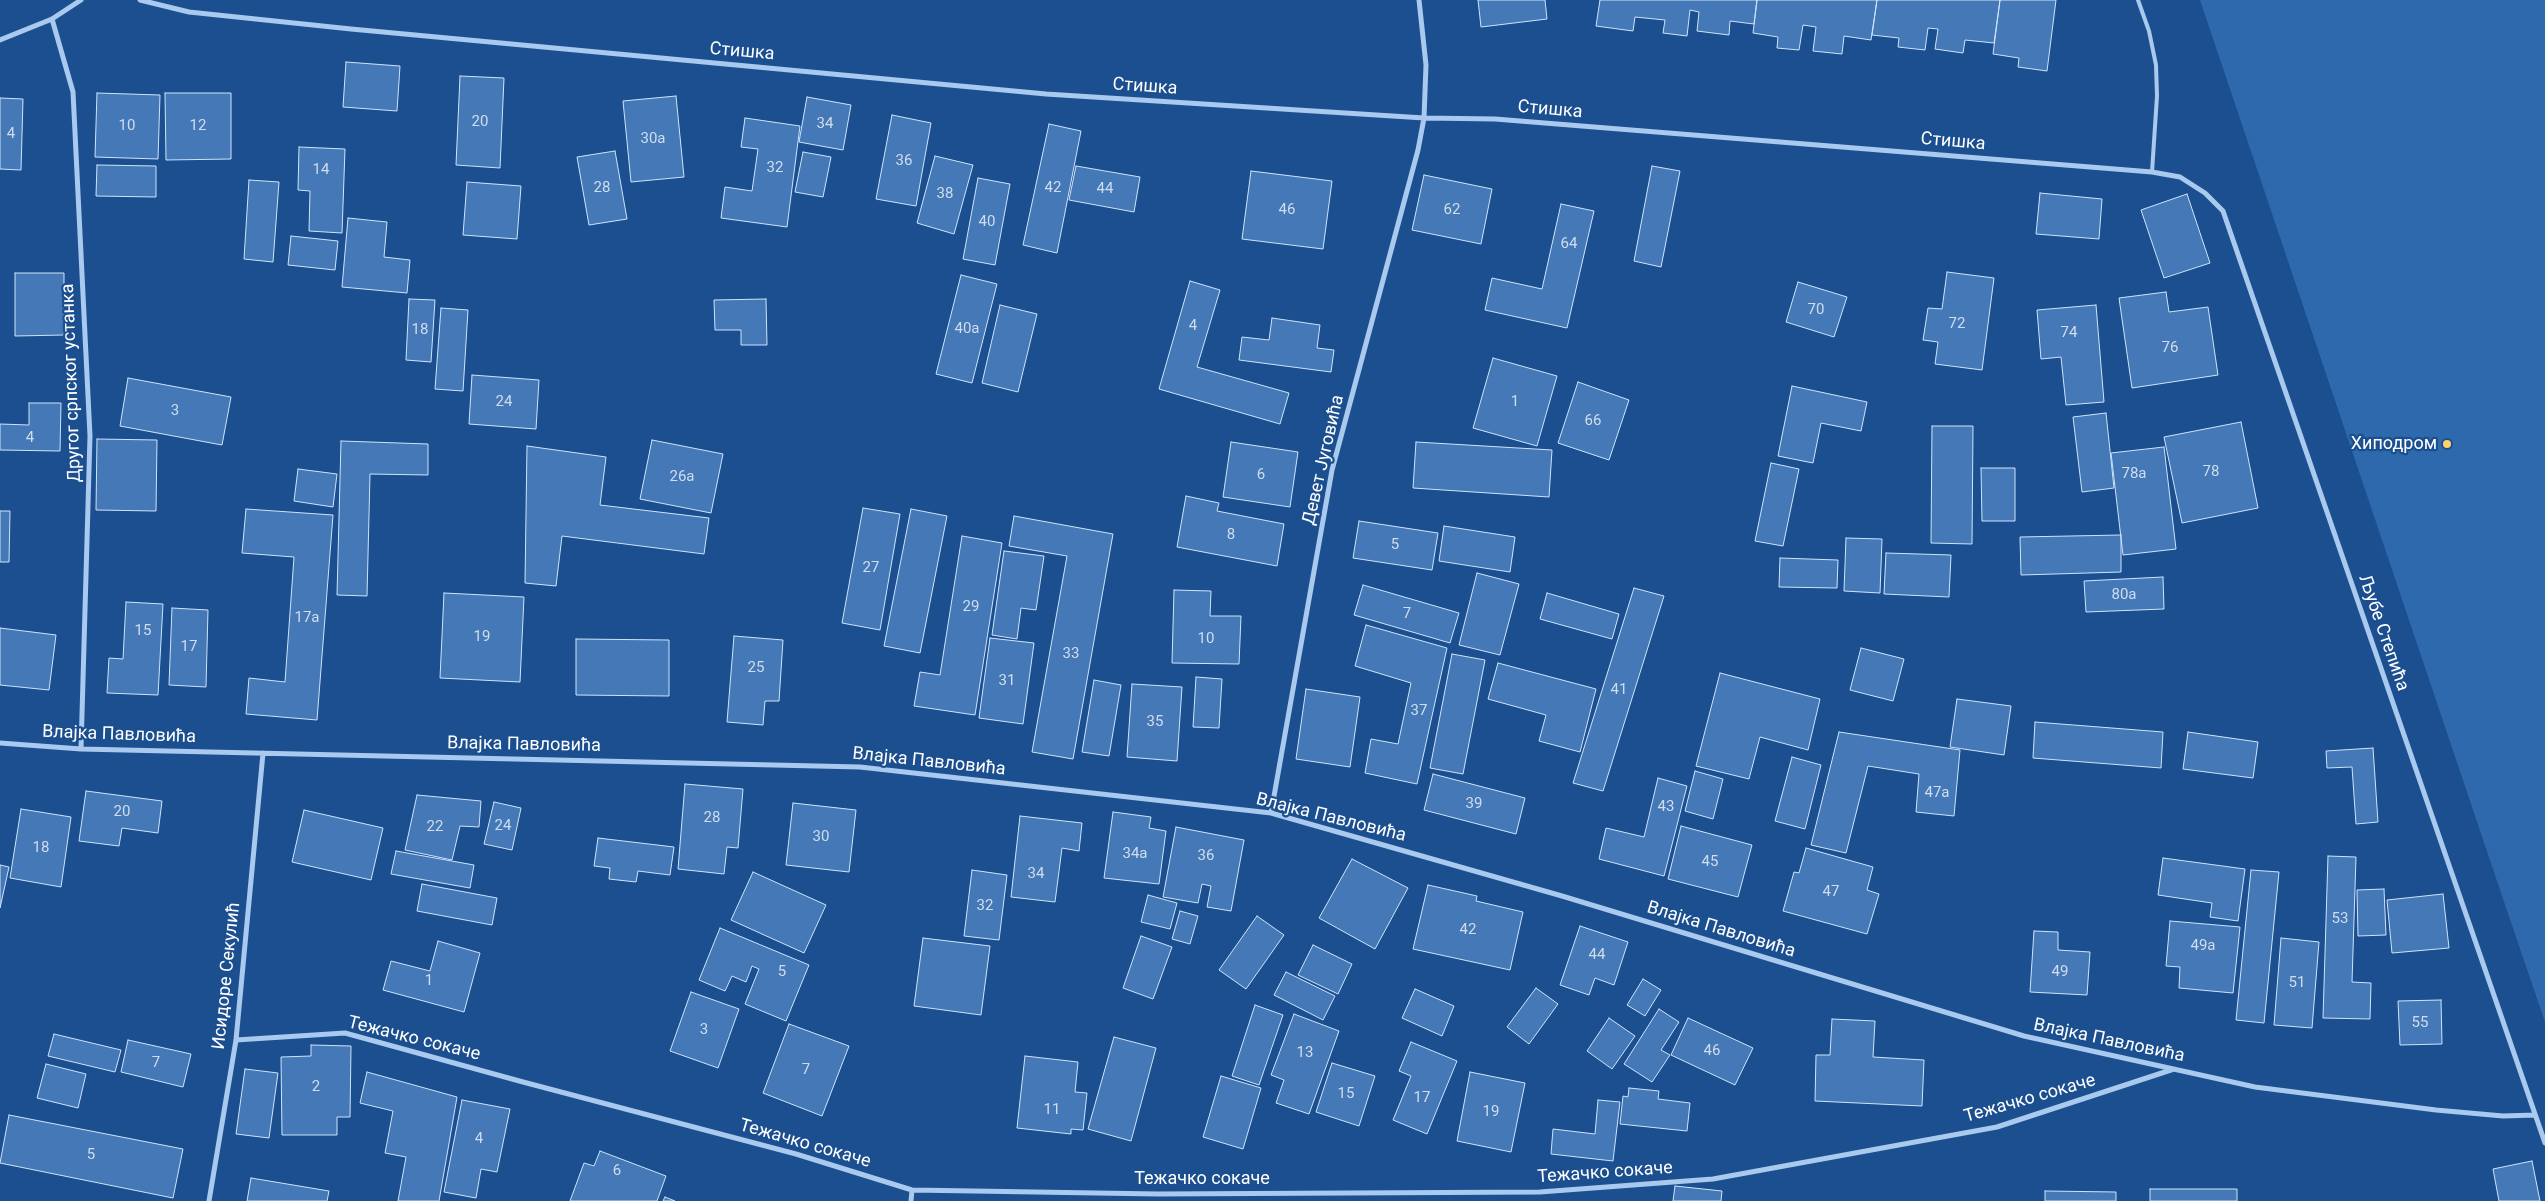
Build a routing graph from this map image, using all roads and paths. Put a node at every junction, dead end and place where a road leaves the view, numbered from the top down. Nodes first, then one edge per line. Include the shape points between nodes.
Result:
1 (81, 0) edge
2 (140, 0) edge
3 (1419, 0) edge
4 (2138, 0) edge
5 (52, 19) junction
6 (0, 40) edge
7 (1424, 118) junction
8 (2152, 172) junction
9 (0, 743) edge
10 (81, 749) junction
11 (263, 753) junction
12 (1270, 813) junction
13 (236, 1040) junction
14 (2174, 1069) junction
15 (2535, 1115) junction
16 (2545, 1143) edge
17 (912, 1190) junction
18 (209, 1201) edge
19 (911, 1201) edge

1 - 5 street
2 - 7 street, Стишка via 189,12 293,23 1036,94
3 - 7 street, Девет Југовића via 1426,65
4 - 8 lane via 2156,65
5 - 6 street
5 - 10 street, Другог српског устанка via 72,92 90,436
7 - 8 street, Стишка via 1494,120
7 - 12 street, Девет Југовића via 1332,470
8 - 15 street, Љубе Степића via 2180,177 2205,193 2223,211
9 - 10 street, Влајка Павловића
10 - 11 street, Влајка Павловића
11 - 12 street, Влајка Павловића via 860,767
11 - 13 street, Исидоре Секулић
12 - 14 street, Влајка Павловића via 1571,899 2024,1036
13 - 17 street, Тежачко сокаче via 345,1033 796,1154
13 - 18 street, Исидоре Секулић
14 - 15 street, Влајка Павловића via 2255,1087 2436,1110 2503,1116
14 - 17 street, Тежачко сокаче via 1997,1127 1713,1179 1540,1192 1158,1194
15 - 16 street, Љубе Степића
17 - 19 street

